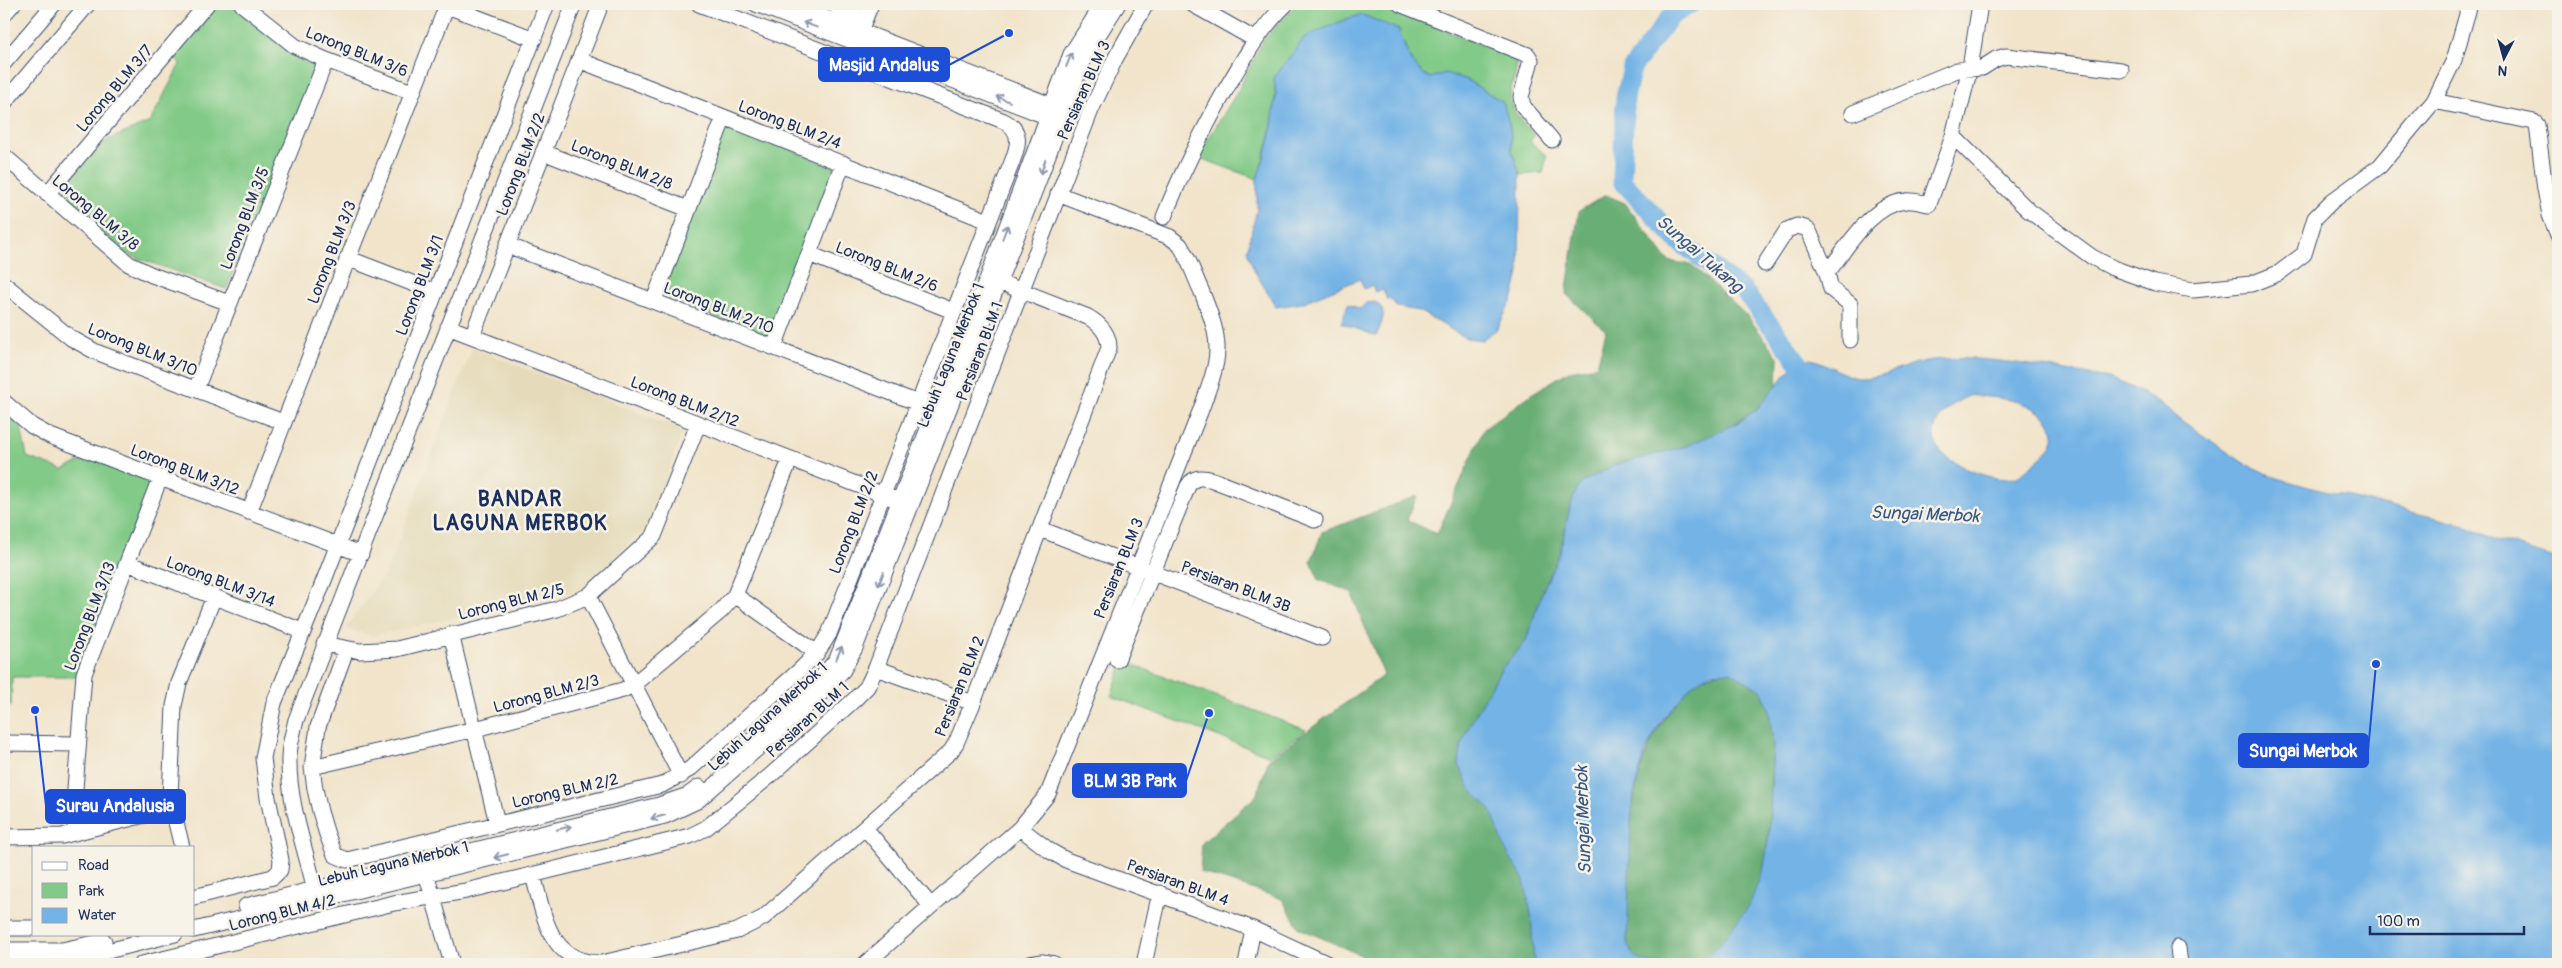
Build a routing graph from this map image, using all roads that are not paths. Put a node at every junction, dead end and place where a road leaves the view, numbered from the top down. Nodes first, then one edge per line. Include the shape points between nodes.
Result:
1 (12, 4) edge
2 (54, 4) edge
3 (88, 4) edge
4 (207, 4) edge
5 (242, 4) edge
6 (547, 4) edge
7 (574, 4) edge
8 (601, 4) edge
9 (698, 4) edge
10 (756, 4) edge
11 (790, 4) edge
12 (834, 4) edge
13 (854, 4) edge
14 (870, 4) edge
15 (1103, 4) edge
16 (1118, 4) edge
17 (1146, 4) edge
18 (1192, 4) edge
19 (1286, 4) edge
20 (1400, 4) edge
21 (1980, 4) edge
22 (2470, 4) edge
23 (444, 5) edge
24 (4, 14) edge
25 (860, 31) junction
26 (534, 38) junction
27 (1256, 40) junction
28 (326, 60) junction
29 (579, 60) junction
30 (4, 63) edge
31 (1970, 68) junction
32 (2121, 70) dead end
33 (412, 92) junction
34 (2434, 101) junction
35 (4, 103) edge
36 (1852, 113) dead end
37 (1056, 114) junction
38 (724, 117) junction
39 (1953, 136) junction
40 (1552, 140) dead end
41 (544, 152) junction
42 (4, 156) edge
43 (843, 164) junction
44 (47, 194) junction
45 (1058, 194) junction
46 (688, 209) junction
47 (1164, 217) dead end
48 (988, 221) junction
49 (2558, 235) edge
50 (507, 245) junction
51 (809, 254) junction
52 (347, 258) junction
53 (1765, 264) dead end
54 (1827, 273) junction
55 (993, 279) junction
56 (4, 284) edge
57 (1022, 290) junction
58 (435, 292) junction
59 (654, 300) junction
60 (229, 302) junction
61 (953, 311) junction
62 (448, 328) junction
63 (472, 336) junction
64 (1850, 340) dead end
65 (774, 347) junction
66 (196, 389) junction
67 (4, 402) edge
68 (918, 403) junction
69 (283, 422) junction
70 (698, 424) junction
71 (790, 460) junction
72 (160, 478) junction
73 (882, 495) junction
74 (904, 503) junction
75 (249, 512) junction
76 (1315, 520) dead end
77 (1040, 529) junction
78 (337, 545) junction
79 (361, 554) junction
80 (127, 563) junction
81 (1138, 566) junction
82 (1153, 572) junction
83 (736, 595) junction
84 (588, 596) junction
85 (214, 597) junction
86 (302, 631) junction
87 (451, 634) junction
88 (1322, 638) dead end
89 (324, 644) junction
90 (346, 650) junction
91 (817, 653) junction
92 (1117, 660) dead end
93 (876, 668) junction
94 (634, 684) junction
95 (973, 703) junction
96 (475, 730) junction
97 (4, 743) edge
98 (78, 744) junction
99 (312, 767) junction
100 (681, 776) junction
101 (172, 808) junction
102 (498, 824) junction
103 (865, 828) junction
104 (1020, 828) junction
105 (75, 833) junction
106 (4, 837) edge
107 (182, 846) edge
108 (425, 868) junction
109 (533, 875) junction
110 (1160, 893) junction
111 (195, 894) edge
112 (316, 894) junction
113 (431, 897) junction
114 (931, 906) junction
115 (195, 920) edge
116 (4, 928) edge
117 (32, 928) edge
118 (1254, 928) junction
119 (195, 930) edge
120 (130, 936) edge
121 (166, 936) edge
122 (2178, 948) dead end
123 (4, 950) edge
124 (76, 957) edge
125 (4, 960) edge
126 (142, 964) edge
127 (452, 964) edge
128 (865, 964) edge
129 (1030, 964) edge
130 (1054, 964) edge
131 (1144, 964) edge
132 (1246, 964) edge
133 (1328, 964) edge
134 (2180, 964) edge

1 - 24 street
2 - 30 street
3 - 35 street
4 - 44 street, Lorong BLM 3/7
5 - 28 street, Lorong BLM 3/6 via 296,46
6 - 26 street, Lorong BLM 3/1
7 - 62 street
8 - 29 street, Lorong BLM 2/2
9 - 48 street, Lorong BLM 2/2 via 1010,124 1018,142
25 -> 10 street
11 - 25 street
12 - 13 street
12 - 25 street
14 - 25 street
37 -> 15 street, Lebuh Laguna Merbok 1 via 1071,54
16 - 37 street, Lebuh Laguna Merbok 1 via 1084,58
17 - 45 street, Persiaran BLM 3 via 1102,84
18 - 27 street
19 - 27 street
20 - 40 street via 1528,55 1531,66 1521,97 1523,106
21 - 31 street
22 - 34 street via 2454,60
23 - 26 street
23 - 33 street, Lorong BLM 3/3
25 - 37 street
26 - 58 street, Lorong BLM 3/1
27 - 47 street via 1193,148
28 - 33 street, Lorong BLM 3/6
28 - 60 street, Lorong BLM 3/5
29 - 38 street, Lorong BLM 2/4
29 - 41 street, Lorong BLM 2/2
31 - 32 street via 1982,68 2001,58 2017,56
31 - 36 street via 1957,70
31 - 39 street
33 - 52 street, Lorong BLM 3/3
34 - 39 street via 2380,166 2332,201 2315,218 2306,249 2298,259 2280,273 2251,284 2208,290 2155,283 2092,257 2028,210
34 - 49 street via 2537,125 2548,206
37 - 55 street, Lebuh Laguna Merbok 1
38 - 43 street, Lorong BLM 2/4
38 - 46 street
39 - 54 street via 1929,204 1904,201 1881,210
41 - 46 street, Lorong BLM 2/8
41 - 50 street, Lorong BLM 2/2
42 - 44 street, Lorong BLM 3/8
43 - 48 street, Lorong BLM 2/4
43 - 51 street
44 - 60 street, Lorong BLM 3/8 via 129,264
45 - 57 street, Persiaran BLM 3
45 - 81 street, Persiaran BLM 3 via 1170,237 1180,245 1217,334 1217,358 1211,382
46 - 59 street
48 - 61 street, Lorong BLM 2/2
50 - 59 street, Lorong BLM 2/10
50 - 63 street, Lorong BLM 2/2
51 - 61 street, Lorong BLM 2/6
51 - 65 street
52 - 58 street
52 - 69 street, Lorong BLM 3/3
53 - 54 street via 1782,235 1801,226 1809,231
54 - 64 street via 1831,289 1850,304
55 - 57 street, Persiaran BLM 2
55 - 74 street, Lebuh Laguna Merbok 1
56 - 66 street, Lorong BLM 3/10 via 71,338 96,352
57 - 77 street, Persiaran BLM 2 via 1088,317 1100,326 1109,342 1108,353
57 - 93 street, Persiaran BLM 1
58 - 78 street, Lorong BLM 3/1
59 - 65 street, Lorong BLM 2/10
60 - 66 street, Lorong BLM 3/5
61 - 68 street, Lorong BLM 2/2
62 - 63 street, Lorong BLM 2/12
62 - 79 street
63 - 70 street, Lorong BLM 2/12
65 - 68 street, Lorong BLM 2/10
66 - 69 street, Lorong BLM 3/10
67 - 72 street, Lorong BLM 3/12 via 41,431
68 - 73 street, Lorong BLM 2/2
69 - 75 street, Lorong BLM 3/3
70 - 71 street, Lorong BLM 2/12
70 - 84 street, Lorong BLM 2/5 via 654,536
71 - 73 street, Lorong BLM 2/12
71 - 83 street, Lorong BLM 2/3
72 - 75 street, Lorong BLM 3/12
72 - 80 street, Lorong BLM 3/13
73 - 74 street, Lorong BLM 2/12
73 - 91 street, Lorong BLM 2/2 via 829,634
74 - 108 street, Lebuh Laguna Merbok 1 via 832,667 700,787 688,795 659,805
75 - 78 street, Lorong BLM 3/12
76 - 82 street via 1199,477 1188,486
77 - 81 street, Persiaran BLM 3B
77 - 95 street, Persiaran BLM 2
78 - 79 street, Lorong BLM 3/12
78 - 86 street, Lorong BLM 3/1
79 - 89 street
80 - 85 street, Lorong BLM 3/14
80 - 98 street, Lorong BLM 3/13 via 84,674
81 - 82 street, Persiaran BLM 3B
81 - 104 street, Persiaran BLM 3 via 1051,787
82 - 88 street, Persiaran BLM 3B
82 - 92 street
83 - 91 street
83 - 94 street, Lorong BLM 2/3
84 - 87 street, Lorong BLM 2/5 via 557,609
84 - 94 street
85 - 86 street, Lorong BLM 3/14
85 - 101 street via 176,694 170,755
86 - 111 street, Lorong BLM 3/1 via 274,703 264,746 264,769 281,860 280,870 273,877
87 - 90 street, Lorong BLM 2/5 via 387,650
87 - 96 street
89 - 90 street, Lorong BLM 2/5
89 - 112 street via 296,720 289,756 293,797
90 - 99 street via 318,727
91 - 100 street, Lorong BLM 2/2
93 - 95 street
93 - 109 street, Persiaran BLM 1 via 862,693 771,775 700,832
94 - 96 street, Lorong BLM 2/3 via 597,698
94 - 100 street
95 - 103 street, Persiaran BLM 2 via 951,751
96 - 99 street, Lorong BLM 2/3
96 - 102 street
97 - 98 street
98 - 105 street, Lorong BLM 3/13
99 - 102 street, Lorong BLM 2/2 via 329,842 334,855 342,860
100 - 102 street, Lorong BLM 2/2 via 662,785
101 - 105 street
101 - 107 street
103 - 109 street, Persiaran BLM 2 via 763,918 745,928 602,963 579,959 558,945 549,931
103 - 114 street
104 - 110 street, Persiaran BLM 4 via 1066,860
104 - 114 street, Persiaran BLM 3
105 - 106 street
108 - 112 street, Lebuh Laguna Merbok 1
108 - 113 street
109 - 113 street, Persiaran BLM 1
110 - 118 street, Persiaran BLM 4
110 - 131 street
112 - 115 street, Lebuh Laguna Merbok 1
112 - 119 street, Lebuh Laguna Merbok 1
113 - 126 street, Lorong BLM 4/2 via 394,903
113 - 127 street
114 - 128 street, Persiaran BLM 3
116 - 117 street
118 - 132 street
118 - 133 street, Persiaran BLM 4
120 - 124 street
121 - 124 street
122 - 134 street
123 - 124 street via 50,951
124 - 125 street
129 - 130 street

